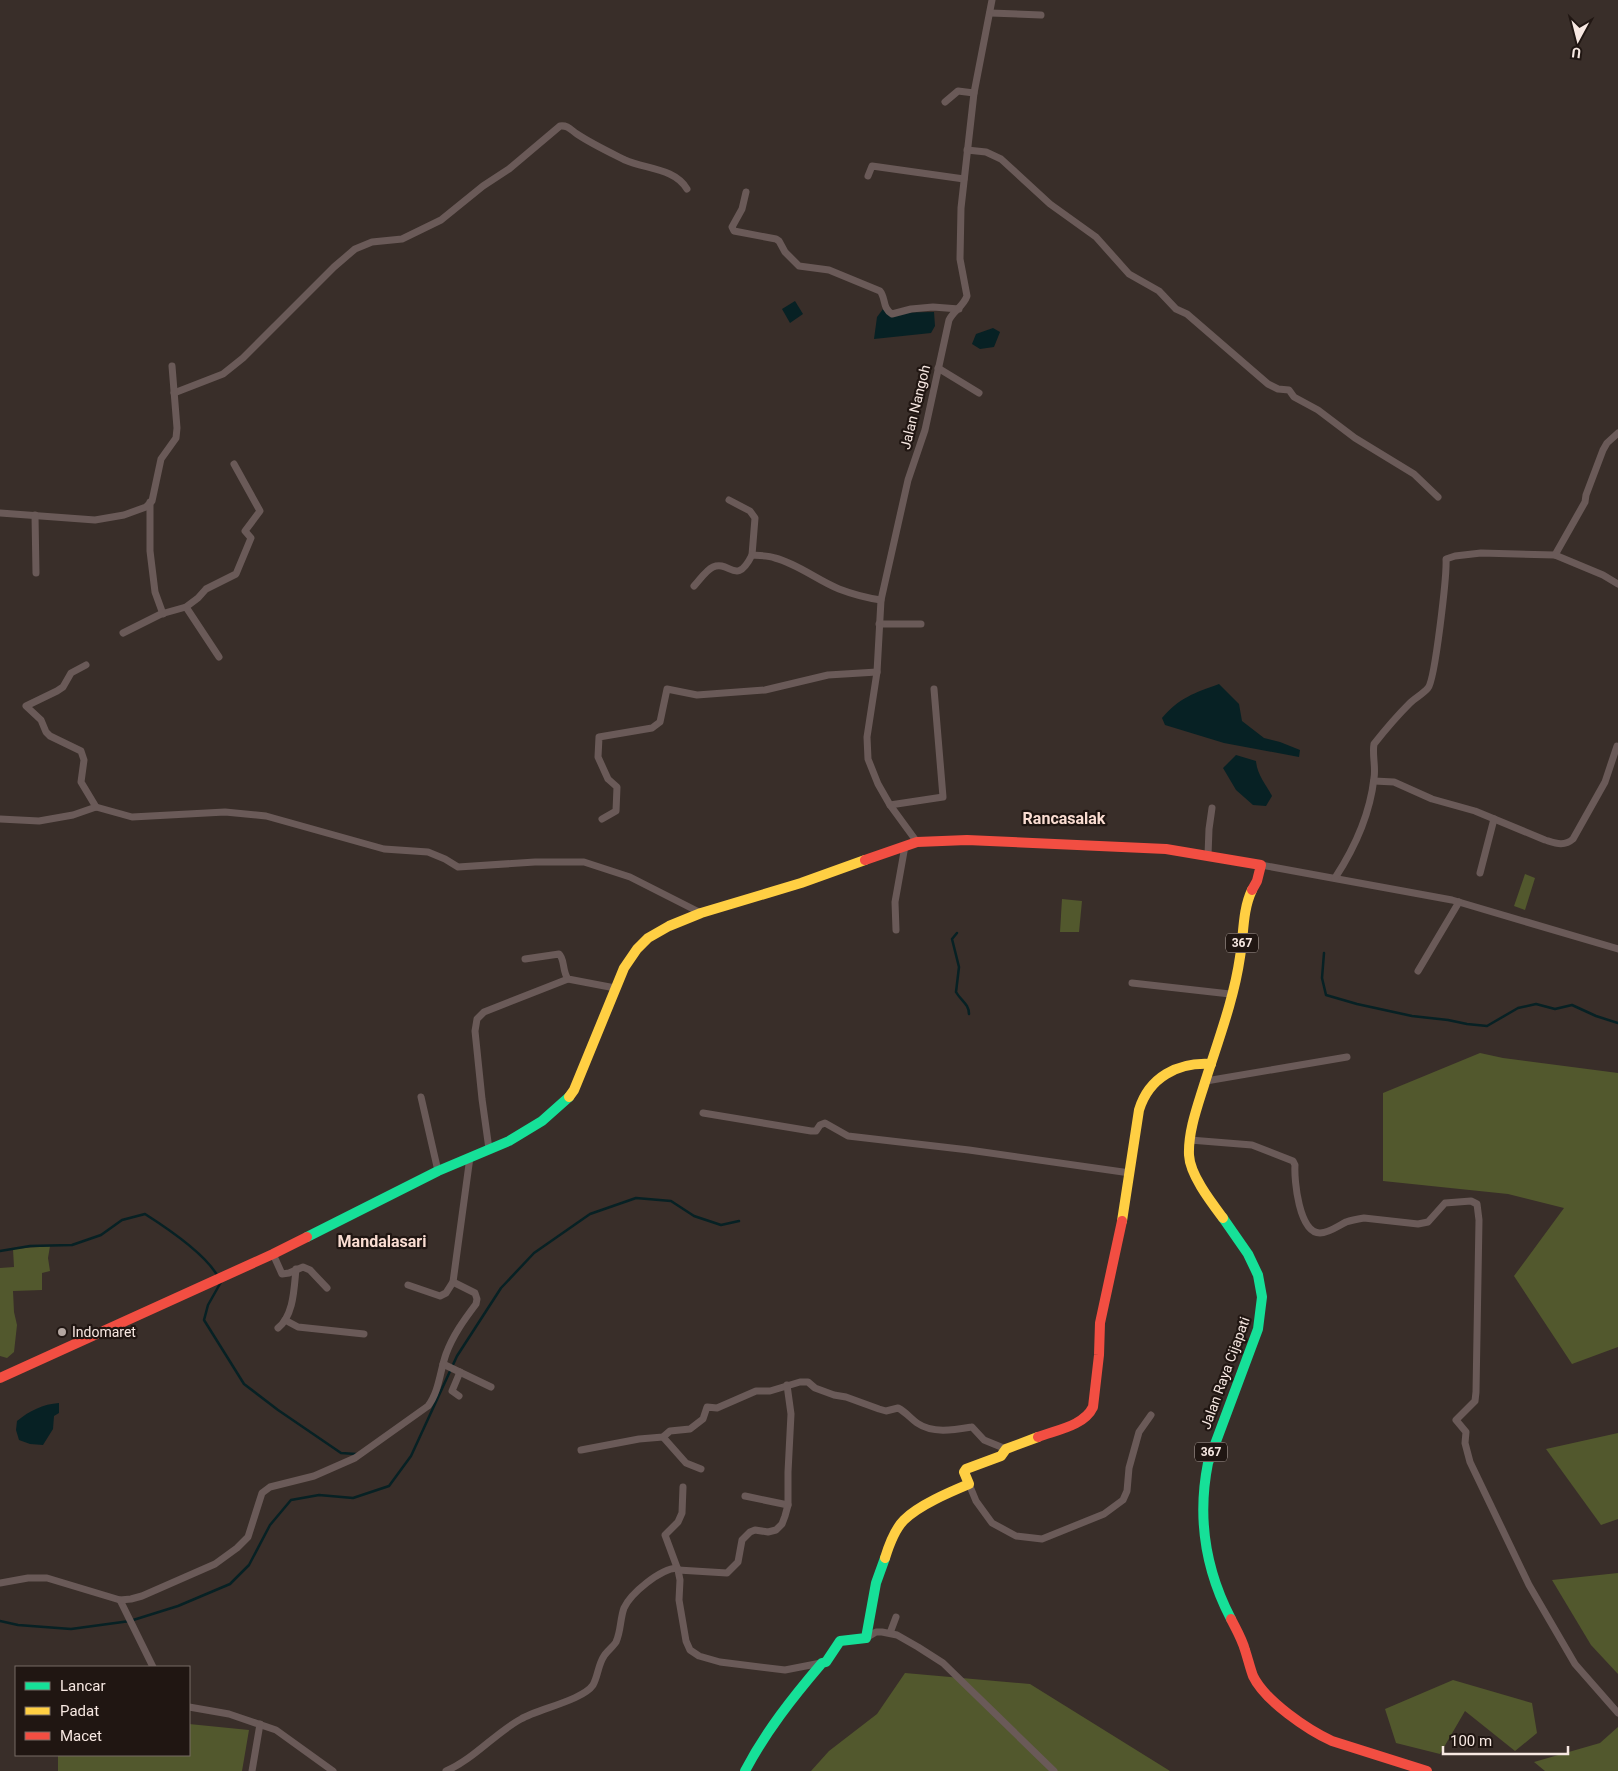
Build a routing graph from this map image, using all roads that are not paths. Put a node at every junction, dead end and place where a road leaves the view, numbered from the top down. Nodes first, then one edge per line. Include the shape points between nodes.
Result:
1 (992, 0) edge
2 (990, 14) junction
3 (1041, 15) dead end
4 (974, 94) junction
5 (946, 102) dead end
6 (967, 150) junction
7 (868, 176) dead end
8 (964, 179) junction
9 (687, 189) dead end
10 (746, 192) dead end
11 (959, 309) junction
12 (172, 366) dead end
13 (938, 368) junction
14 (174, 393) junction
15 (979, 393) dead end
16 (1618, 433) edge
17 (234, 464) dead end
18 (1438, 497) dead end
19 (729, 500) dead end
20 (150, 502) junction
21 (0, 512) edge
22 (35, 515) junction
23 (752, 555) junction
24 (1555, 555) junction
25 (36, 573) dead end
26 (1618, 584) edge
27 (694, 586) dead end
28 (881, 600) junction
29 (186, 607) junction
30 (163, 614) junction
31 (879, 624) junction
32 (921, 624) dead end
33 (123, 633) dead end
34 (219, 658) dead end
35 (86, 665) dead end
36 (877, 672) junction
37 (934, 689) dead end
38 (1617, 746) dead end
39 (1374, 781) junction
40 (890, 805) junction
41 (96, 807) junction
42 (1212, 808) dead end
43 (1494, 818) junction
44 (0, 819) edge
45 (602, 819) dead end
46 (917, 842) junction
47 (905, 846) junction
48 (1208, 855) junction
49 (1261, 865) junction
50 (1480, 873) dead end
51 (1335, 878) junction
52 (1459, 902) junction
53 (701, 914) junction
54 (896, 930) dead end
55 (1618, 949) edge
56 (525, 959) dead end
57 (1418, 971) dead end
58 (568, 979) junction
59 (1132, 983) dead end
60 (615, 988) junction
61 (1224, 994) junction
62 (1347, 1057) dead end
63 (1211, 1064) junction
64 (1206, 1081) junction
65 (421, 1097) dead end
66 (703, 1113) dead end
67 (1190, 1140) junction
68 (489, 1149) junction
69 (470, 1157) junction
70 (438, 1171) junction
71 (1130, 1173) junction
72 (273, 1254) junction
73 (296, 1269) junction
74 (453, 1282) junction
75 (408, 1285) dead end
76 (327, 1288) dead end
77 (285, 1320) junction
78 (278, 1328) dead end
79 (364, 1334) dead end
80 (445, 1365) junction
81 (458, 1371) junction
82 (0, 1378) edge
83 (787, 1385) junction
84 (490, 1387) dead end
85 (459, 1396) dead end
86 (1152, 1415) dead end
87 (662, 1437) junction
88 (1006, 1449) junction
89 (581, 1450) dead end
90 (701, 1469) dead end
91 (969, 1484) junction
92 (683, 1486) dead end
93 (745, 1496) dead end
94 (788, 1506) junction
95 (677, 1569) junction
96 (0, 1583) edge
97 (120, 1600) junction
98 (896, 1617) dead end
99 (890, 1633) junction
100 (866, 1638) junction
101 (822, 1663) junction
102 (152, 1666) edge
103 (190, 1708) edge
104 (1618, 1713) edge
105 (260, 1724) junction
106 (252, 1771) edge
107 (333, 1771) edge
108 (446, 1771) edge
109 (745, 1771) edge
110 (1054, 1771) edge
111 (1428, 1771) edge

1 - 2 street, Jalan Nangoh
2 - 3 street
2 - 4 street, Jalan Nangoh
4 - 5 street via 958,91
4 - 6 street, Jalan Nangoh
6 - 8 street, Jalan Nangoh
6 - 18 street via 986,152 1001,159 1050,204 1096,236 1129,274 1160,291 1172,306 1188,314 1268,384 1289,390 1294,397 1318,410 1355,438 1414,474
7 - 8 street via 872,166
8 - 11 street, Jalan Nangoh via 960,259 968,296
9 - 14 street via 672,175 628,161 592,143 566,125 560,126 509,170 483,186 441,220 402,239 372,242 354,250 230,369
10 - 11 street via 742,209 732,227 734,232 776,239 799,266 829,270 880,290 883,303 892,314 933,307
11 - 13 street, Jalan Nangoh via 949,320
12 - 14 street
13 - 15 street
13 - 28 street, Jalan Nangoh
14 - 20 street via 176,438 161,459 156,490
16 - 24 street via 1607,442 1585,502
17 - 29 street via 260,511 244,531 251,538 236,574 206,589
19 - 23 street via 750,511 755,518
20 - 22 street via 146,507 124,515 95,520
20 - 30 street via 150,551 155,592
21 - 22 street
22 - 25 street
23 - 27 street via 744,569 712,567
23 - 28 street via 774,557 839,588
24 - 26 street
24 - 39 street via 1481,553 1446,559 1436,653 1429,686 1374,744
28 - 31 street, Jalan Nangoh
29 - 30 street
29 - 34 street
30 - 33 street
31 - 32 street
31 - 36 street, Jalan Nangoh
35 - 41 street via 71,673 58,691 26,706 41,720 50,736 81,751 84,760 81,782
36 - 40 street, Jalan Nangoh via 867,751 875,777
36 - 45 street via 828,675 765,690 697,695 667,689 660,722 652,728 599,737 598,757 617,792 616,811
37 - 40 street via 944,797
38 - 43 street via 1605,782 1569,843 1557,844
39 - 43 street via 1394,782 1432,799
39 - 51 street via 1368,811 1348,858
40 - 46 street, Jalan Nangoh
41 - 44 street via 39,821
41 - 53 street via 132,817 225,812 266,816 384,849 428,852 458,867 584,862 630,877
42 - 48 street
43 - 50 street
46 - 47 main road
46 - 48 main road via 967,840 1166,849
47 - 53 main road
47 - 54 street via 895,902
48 - 49 main road
49 - 51 street
49 - 61 main road, Jalan Raya Cijapati / 367 via 1247,901 1242,946
51 - 52 street
52 - 55 street
52 - 57 street
53 - 60 main road via 648,938 624,968
56 - 58 street via 559,954
58 - 60 street
58 - 68 street via 476,1018
59 - 61 street
60 - 68 main road via 577,1084 567,1100 524,1133
61 - 63 main road, Jalan Raya Cijapati / 367 via 1224,1023
62 - 64 street
63 - 64 main road, Jalan Raya Cijapati / 367
63 - 71 main road via 1177,1067 1143,1097
64 - 67 main road, Jalan Raya Cijapati / 367
65 - 70 street
66 - 71 street via 811,1131 825,1123 848,1136
67 - 104 street via 1252,1145 1293,1160 1296,1194 1302,1212 1307,1224 1319,1233 1357,1219 1418,1224 1428,1222 1445,1204 1471,1201 1477,1204 1476,1392 1475,1401 1456,1420 1466,1432 1470,1462 1529,1585 1575,1664
67 - 111 main road, Jalan Raya Cijapati / 367 via 1192,1170 1248,1254 1258,1275 1262,1296 1258,1329 1212,1449 1202,1486 1201,1513 1210,1567 1256,1682 1270,1699 1318,1734
68 - 69 main road
69 - 70 main road
69 - 74 street
70 - 72 main road
71 - 88 main road via 1100,1323 1100,1355 1093,1407 1081,1421
72 - 73 street via 282,1274
72 - 82 main road
73 - 76 street via 310,1270
73 - 77 street
74 - 75 street via 440,1296
74 - 80 street via 475,1294 477,1301 454,1334
77 - 78 street
77 - 79 street via 298,1327
80 - 81 street
80 - 97 street via 434,1396 422,1412 355,1458 314,1476 270,1487 262,1493 248,1537 215,1564 136,1598
81 - 84 street
81 - 85 street via 452,1391
83 - 87 street via 756,1391 717,1408 707,1407 703,1419 695,1426 670,1431
83 - 88 street via 808,1382 834,1396 846,1396 879,1409 898,1408 918,1424 932,1429 972,1427 984,1440
83 - 94 street via 791,1414
86 - 91 street via 1139,1432 1123,1500 1104,1514 1042,1539 1016,1536 992,1523 976,1501
87 - 89 street
87 - 90 street via 686,1463
88 - 91 main road via 1001,1456 965,1470
91 - 100 main road via 941,1496 901,1524 876,1583
92 - 95 street via 682,1513 665,1535
93 - 94 street
94 - 95 street via 781,1526 768,1532 754,1530 746,1536 740,1546 738,1562 727,1573
95 - 101 street via 678,1600 687,1647 694,1654 720,1662 785,1670
95 - 108 street via 670,1568 659,1574 637,1591 624,1608 617,1640 604,1656 591,1687 567,1701 521,1718
96 - 97 street via 48,1578
97 - 102 street
98 - 99 street
99 - 100 street via 876,1632
99 - 110 street via 944,1663
100 - 101 main road via 840,1641
101 - 109 main road via 788,1702
103 - 105 street via 229,1714
105 - 106 street
105 - 107 street via 285,1735

